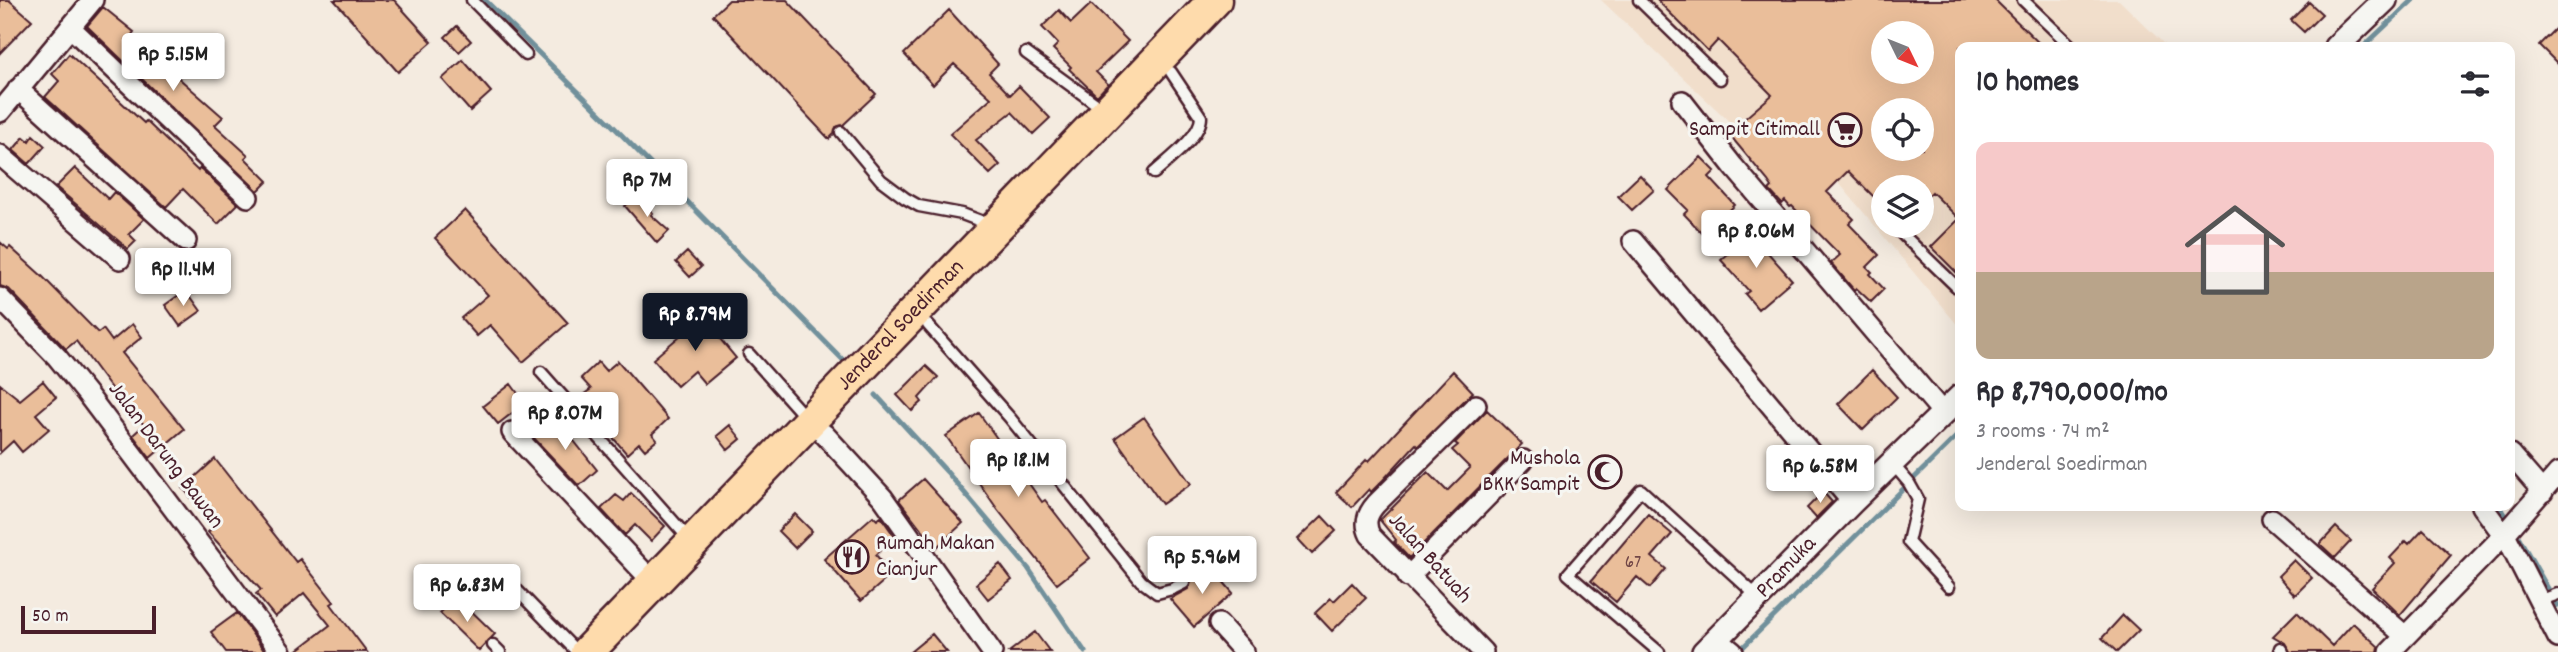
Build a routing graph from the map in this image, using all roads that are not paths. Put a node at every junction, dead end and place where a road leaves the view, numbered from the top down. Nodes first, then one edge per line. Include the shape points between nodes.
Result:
1 (93, 0) edge
2 (472, 0) edge
3 (1215, 0) edge
4 (1240, 0) edge
5 (1639, 0) edge
6 (2023, 0) edge
7 (2385, 0) edge
8 (70, 27) junction
9 (2067, 42) edge
10 (2341, 42) edge
11 (1026, 53) dead end
12 (526, 55) dead end
13 (1171, 72) junction
14 (1720, 79) dead end
15 (18, 89) junction
16 (1682, 101) dead end
17 (1107, 111) junction
18 (0, 113) edge
19 (841, 132) dead end
20 (0, 155) edge
21 (1154, 173) dead end
22 (1051, 183) junction
23 (248, 197) dead end
24 (995, 227) junction
25 (1906, 238) edge
26 (186, 241) dead end
27 (1633, 241) dead end
28 (120, 259) dead end
29 (1955, 285) edge
30 (0, 298) edge
31 (928, 325) junction
32 (749, 354) dead end
33 (541, 372) dead end
34 (1955, 402) edge
35 (1476, 405) dead end
36 (1943, 413) junction
37 (816, 428) junction
38 (512, 432) dead end
39 (1523, 460) dead end
40 (2515, 460) edge
41 (1892, 463) junction
42 (2558, 473) edge
43 (2543, 492) junction
44 (1852, 502) junction
45 (2486, 511) edge
46 (2272, 519) dead end
47 (2507, 531) junction
48 (691, 542) junction
49 (1408, 576) junction
50 (653, 582) junction
51 (510, 583) dead end
52 (1184, 583) dead end
53 (1950, 587) dead end
54 (2558, 594) edge
55 (1759, 597) junction
56 (2539, 601) junction
57 (1219, 624) dead end
58 (2405, 636) junction
59 (2558, 638) edge
60 (1721, 648) edge
61 (281, 652) edge
62 (577, 652) edge
63 (587, 652) edge
64 (614, 652) edge
65 (992, 652) edge
66 (1244, 652) edge
67 (1483, 652) edge
68 (1659, 652) edge
69 (2390, 652) edge

1 - 8 street
2 - 12 lane
3 - 17 highway, Jenderal Soedirman
4 - 13 highway, Jenderal Soedirman
5 - 14 lane
6 - 9 lane
7 - 10 street
8 - 15 street
8 - 23 street
11 - 17 lane
13 - 21 lane via 1202,117 1201,124
13 - 22 highway, Jenderal Soedirman
15 - 18 street
15 - 26 street
16 - 36 street
17 - 22 highway, Jenderal Soedirman
19 - 24 lane via 881,180 905,198
20 - 28 street
22 - 24 highway, Jenderal Soedirman
22 - 31 highway, Jenderal Soedirman
24 - 37 highway, Jenderal Soedirman
25 - 29 lane
27 - 44 street
30 - 61 street, Jalan Darung Bawan via 87,394
31 - 37 highway, Jenderal Soedirman
31 - 52 lane via 1010,418 1141,581 1157,593
32 - 37 lane
33 - 48 lane
34 - 36 street, Pramuka
35 - 49 street, Jalan Batuah via 1368,515 1370,535
36 - 41 street, Pramuka
37 - 48 highway, Jenderal Soedirman
37 - 64 highway, Jenderal Soedirman
37 - 65 street via 883,498
38 - 50 street
39 - 49 street
40 - 43 street
41 - 44 street, Pramuka
41 - 53 lane via 1918,499 1909,542
42 - 43 street
43 - 47 street
44 - 55 street, Pramuka
45 - 47 street via 2502,533
46 - 58 street
47 - 56 street
47 - 58 street
48 - 50 highway, Jenderal Soedirman
49 - 67 street, Jalan Batuah
50 - 63 highway, Jenderal Soedirman
51 - 62 lane
54 - 56 lane
55 - 60 street, Pramuka
55 - 68 lane via 1641,490 1568,574
56 - 59 street
57 - 66 street
58 - 69 street

